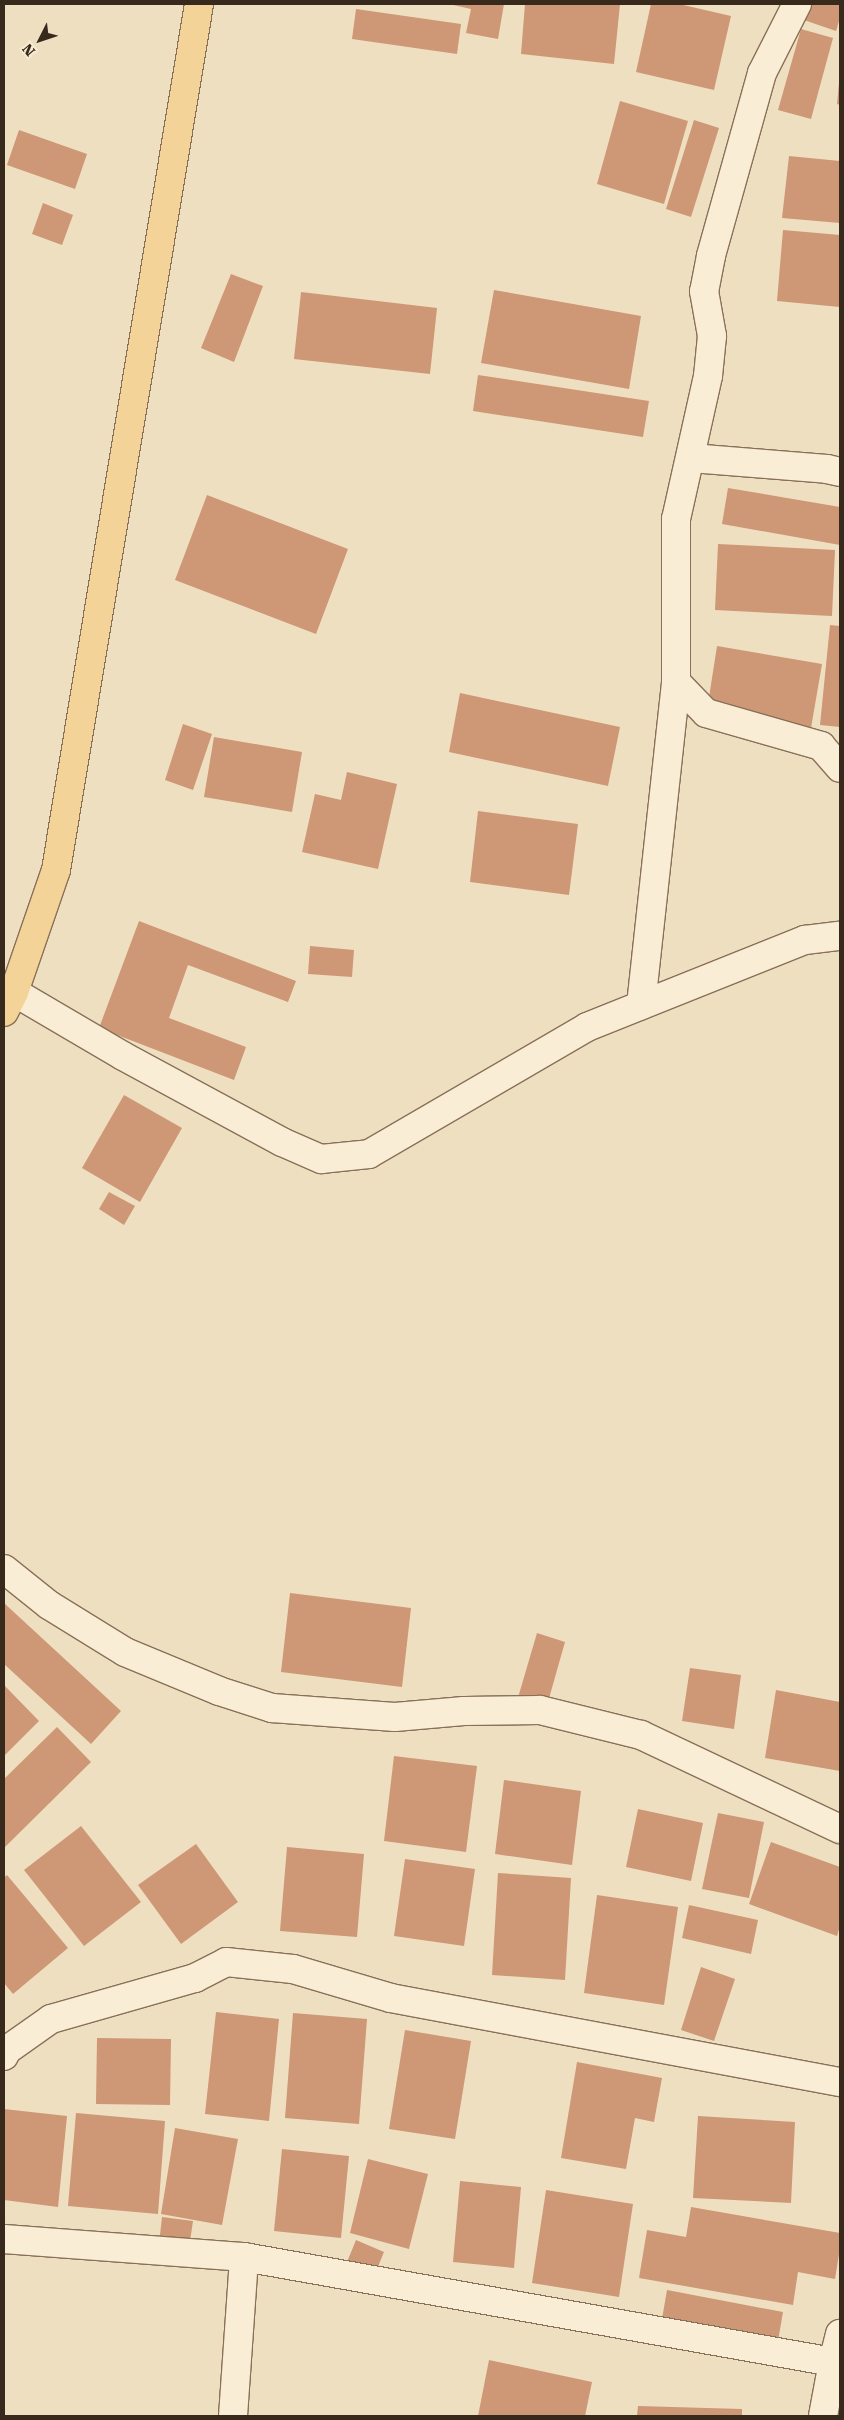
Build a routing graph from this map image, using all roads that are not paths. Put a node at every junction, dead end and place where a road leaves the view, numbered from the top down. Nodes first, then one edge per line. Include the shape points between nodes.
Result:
1 (199, 4) edge
2 (798, 4) edge
3 (691, 458) junction
4 (840, 472) edge
5 (676, 682) junction
6 (840, 768) edge
7 (840, 936) edge
8 (9, 1002) edge
9 (641, 1005) junction
10 (4, 1569) edge
11 (840, 1829) edge
12 (4, 2056) edge
13 (840, 2082) edge
14 (4, 2239) edge
15 (244, 2257) junction
16 (840, 2334) edge
17 (833, 2362) junction
18 (233, 2416) edge
19 (823, 2416) edge

1 - 8 main road via 56,870
2 - 3 street via 762,73 711,256 704,291 712,336 708,376
3 - 4 street
3 - 5 street via 676,519
5 - 6 street via 706,713 821,746
5 - 9 street
7 - 9 street via 805,940
8 - 9 street via 123,1056 321,1160 369,1154 587,1027
10 - 11 street via 49,1605 125,1652 219,1691 272,1708 395,1717 464,1711 540,1710 641,1734
12 - 13 street via 7,2050 51,2018 195,1978 226,1962 293,1969 392,1998
14 - 15 street
15 - 17 street
15 - 18 street
16 - 17 street
17 - 19 street

